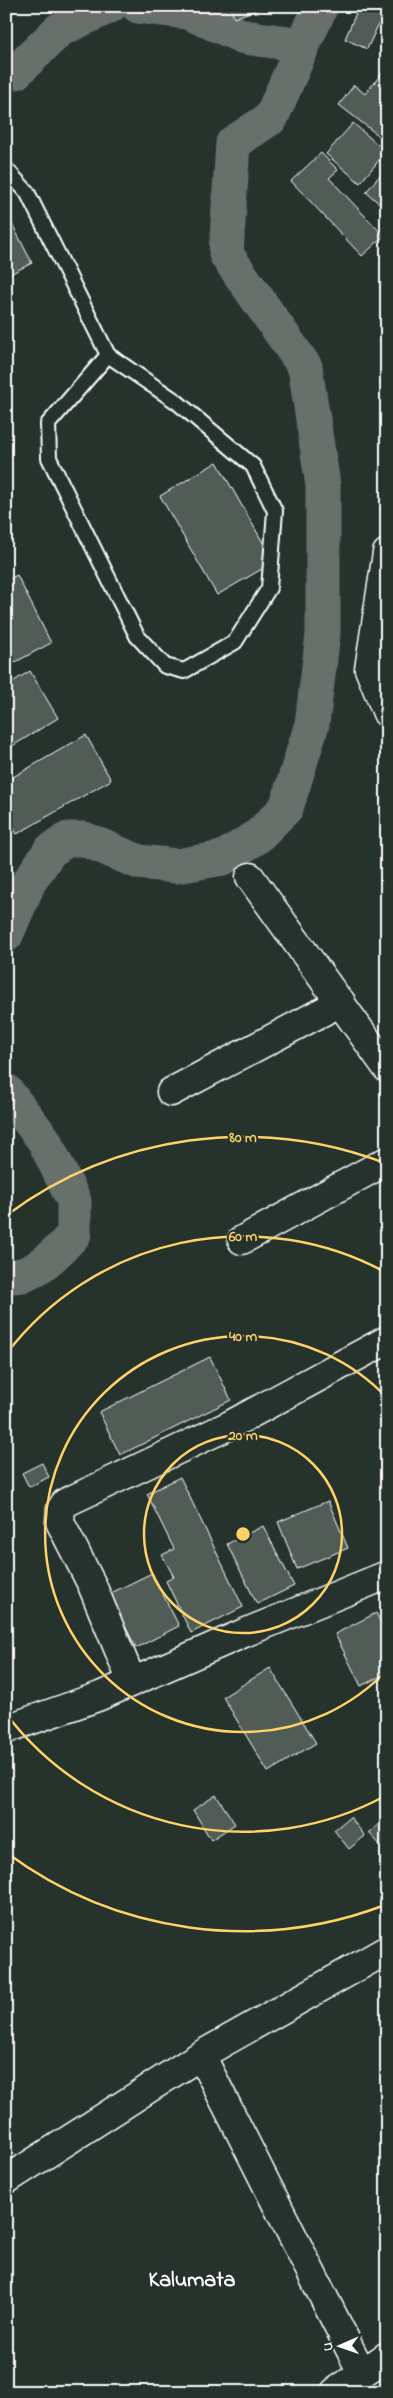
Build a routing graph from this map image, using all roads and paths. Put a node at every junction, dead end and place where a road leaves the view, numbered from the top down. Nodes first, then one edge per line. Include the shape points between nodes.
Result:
1 (6, 169) edge
2 (108, 355) junction
3 (387, 553) edge
4 (387, 714) edge
5 (250, 877) dead end
6 (341, 1002) junction
7 (387, 1068) edge
8 (171, 1092) dead end
9 (387, 1161) edge
10 (242, 1240) dead end
11 (387, 1340) edge
12 (386, 1578) edge
13 (132, 1682) junction
14 (6, 1729) edge
15 (387, 1950) edge
16 (201, 2055) junction
17 (6, 2180) edge
18 (387, 2356) edge
19 (362, 2373) junction
20 (335, 2392) edge

1 - 2 lane via 26,192
2 - 2 lane via 48,424 49,458 137,636 165,666 184,671 235,642 269,588 275,511 253,466 177,402
3 - 4 street via 368,669
5 - 6 street
6 - 7 street
6 - 8 street
9 - 10 street
11 - 13 street via 230,1425 65,1503 60,1522 92,1585
12 - 13 street
13 - 14 street
15 - 16 street
16 - 17 street
16 - 19 street
18 - 19 street
19 - 20 street

